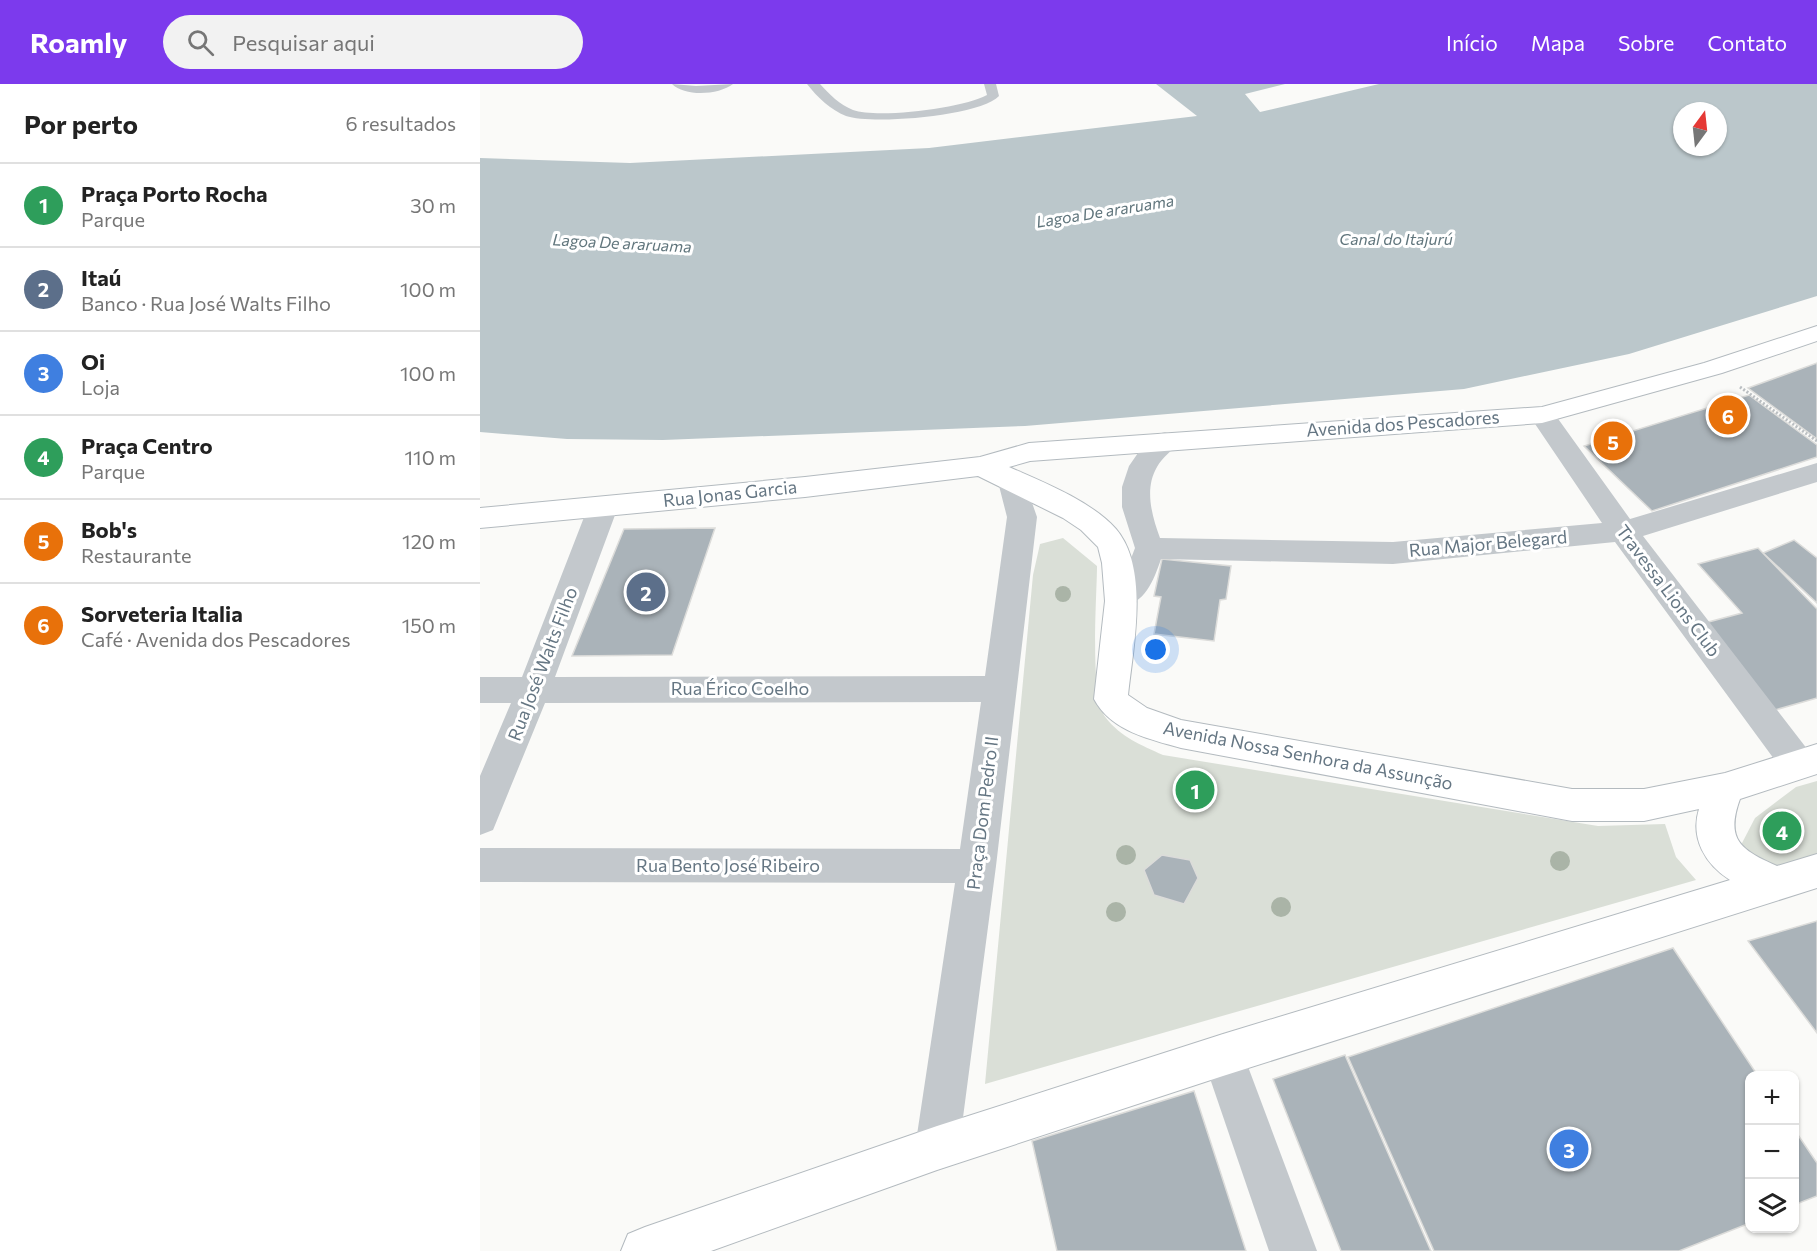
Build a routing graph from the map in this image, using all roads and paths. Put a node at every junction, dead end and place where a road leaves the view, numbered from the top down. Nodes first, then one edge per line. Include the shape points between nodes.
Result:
1 (678, 84) edge
2 (727, 84) edge
3 (813, 84) edge
4 (990, 84) edge
5 (1813, 338) edge
6 (1713, 368) junction
7 (1542, 415) junction
8 (1165, 441) junction
9 (1817, 441) edge
10 (995, 472) junction
11 (1817, 472) edge
12 (603, 507) junction
13 (483, 518) edge
14 (1623, 531) junction
15 (1150, 548) junction
16 (1121, 596) junction
17 (534, 689) junction
18 (999, 689) junction
19 (480, 690) edge
20 (1808, 762) edge
21 (1725, 788) junction
22 (480, 819) edge
23 (480, 866) edge
24 (977, 866) junction
25 (1817, 871) edge
26 (1775, 883) junction
27 (1223, 1055) junction
28 (937, 1148) junction
29 (645, 1251) edge
30 (1293, 1251) edge

1 - 2 lane via 696,90
3 - 4 lane via 836,106 851,114 867,116 980,104 993,96
5 - 6 main road, Avenida dos Pescadores
6 - 7 main road, Avenida dos Pescadores
6 - 9 path
7 - 8 main road, Avenida dos Pescadores
7 - 14 street, Travessa Lions Club
8 - 10 main road, Avenida dos Pescadores via 1029,452
8 - 15 street via 1143,465 1135,490 1139,524
10 - 12 main road, Rua Jonas Garcia
10 - 16 main road, Avenida Nossa Senhora da Assunção via 1080,515 1111,543
10 - 18 street, Praça Dom Pedro II via 1022,517
11 - 14 street, Rua Major Belegard
12 - 13 main road, Rua Jonas Garcia
12 - 17 street, Rua José Walts Filho
14 - 15 street, Rua Major Belegard via 1393,553
14 - 20 street, Travessa Lions Club
15 - 16 street via 1137,583
16 - 21 main road, Avenida Nossa Senhora da Assunção via 1111,699 1123,713 1142,722 1181,734 1572,806 1644,805
17 - 18 street, Rua Érico Coelho
17 - 19 street, Rua Érico Coelho
17 - 22 street, Rua José Walts Filho
18 - 24 street, Praça Dom Pedro II
20 - 21 main road, Avenida Nossa Senhora da Assunção
21 - 26 main road via 1715,820 1715,841 1731,861
23 - 24 street, Rua Bento José Ribeiro
24 - 28 street, Praça Dom Pedro II
25 - 26 main road
26 - 27 main road
27 - 28 main road
27 - 30 street
28 - 29 main road

